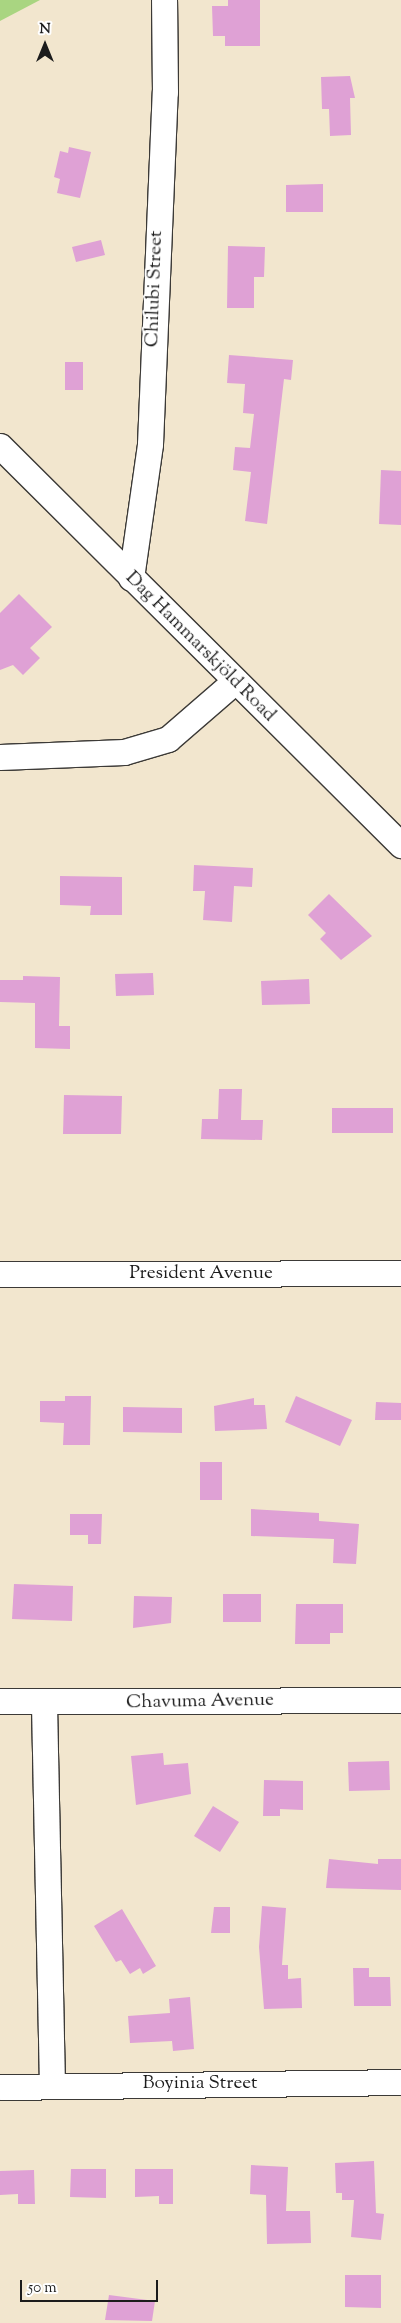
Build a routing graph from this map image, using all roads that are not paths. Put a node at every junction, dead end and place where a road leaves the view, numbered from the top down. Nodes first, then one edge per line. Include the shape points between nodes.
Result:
1 (164, 0) edge
2 (0, 446) edge
3 (131, 578) junction
4 (235, 681) junction
5 (0, 757) edge
6 (401, 845) edge
7 (401, 1273) edge
8 (0, 1274) edge
9 (401, 1700) edge
10 (0, 1701) edge
11 (44, 1704) junction
12 (401, 2082) edge
13 (52, 2085) junction
14 (0, 2087) edge

1 - 3 street, Chilubi Street via 165,92 150,444
2 - 3 street, Dag Hammarskjöld Road
3 - 4 street, Dag Hammarskjöld Road
4 - 5 street via 168,739 124,752
4 - 6 street, Dag Hammarskjöld Road
7 - 8 street, President Avenue
9 - 11 street, Chavuma Avenue
10 - 11 street, Chavuma Avenue
11 - 13 street
12 - 13 street, Boyinia Street
13 - 14 street, Boyinia Street

